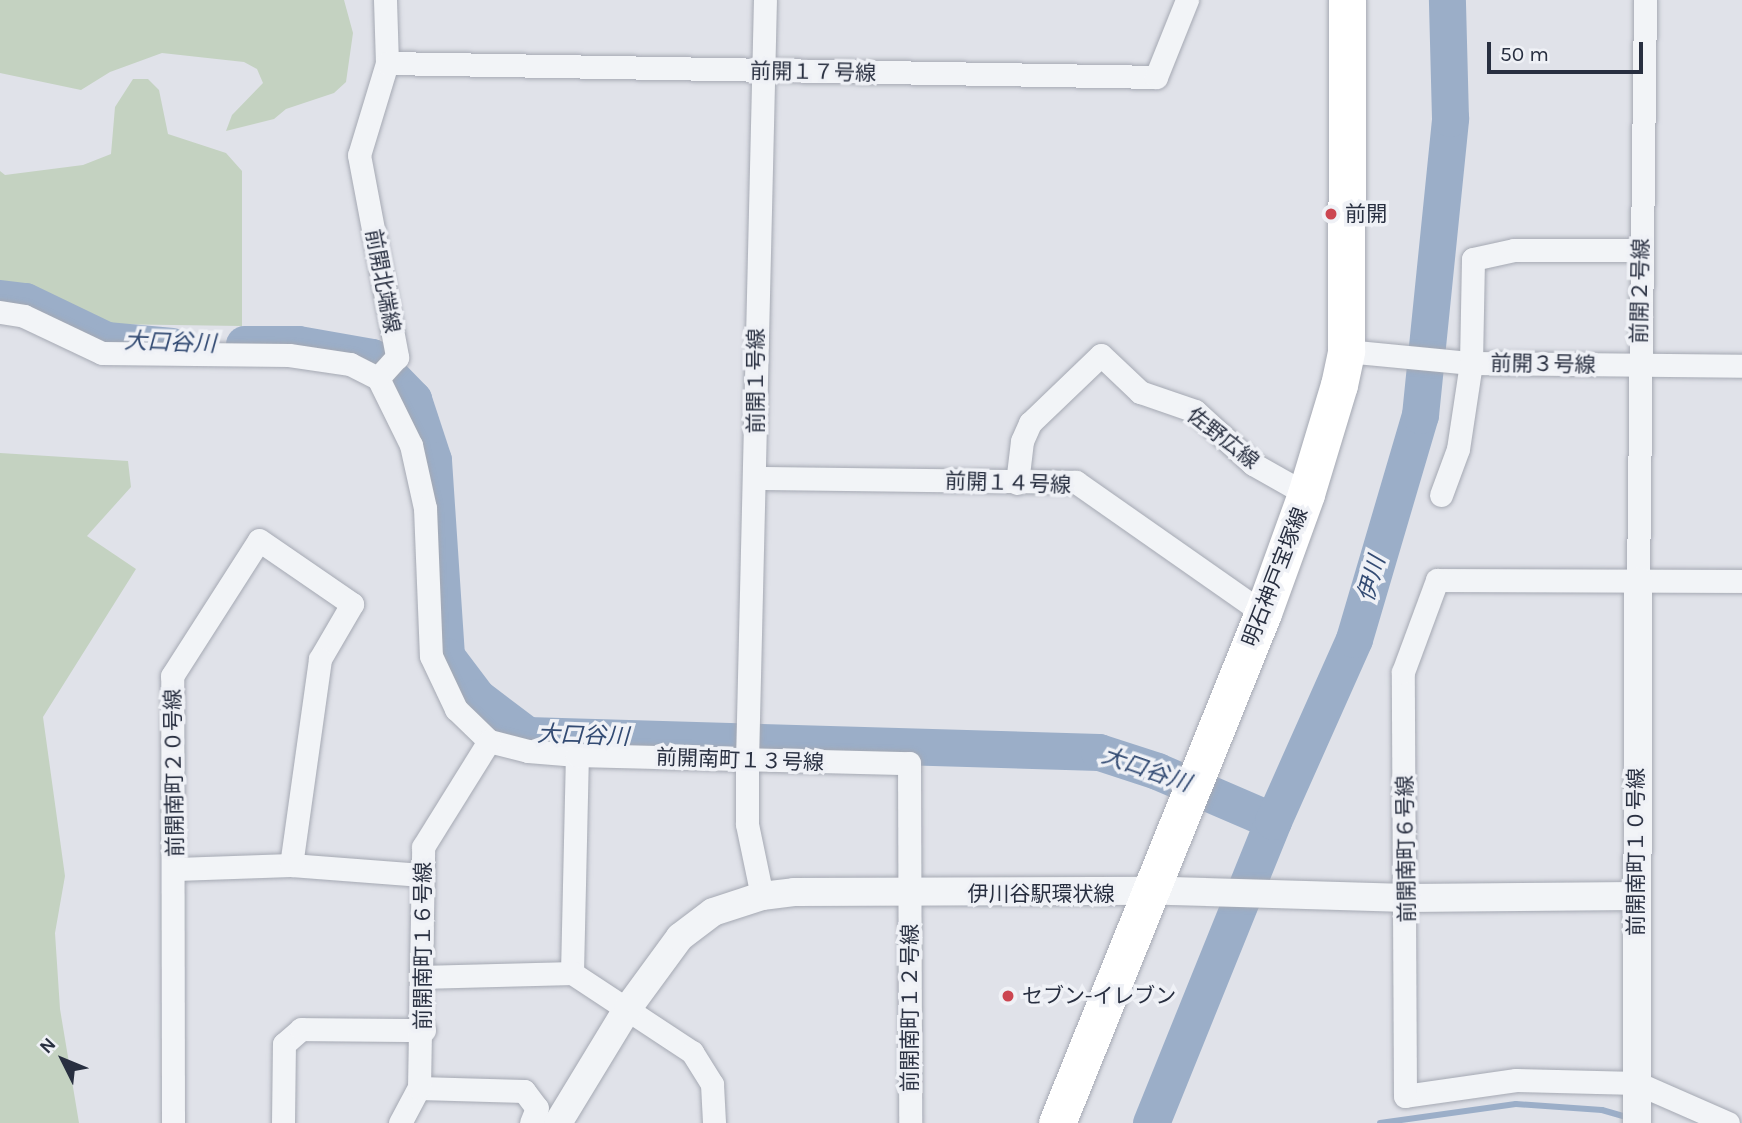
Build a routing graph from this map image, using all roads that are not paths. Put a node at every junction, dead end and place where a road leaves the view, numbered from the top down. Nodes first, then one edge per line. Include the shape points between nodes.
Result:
1 (385, 0) edge
2 (765, 0) edge
3 (1187, 0) edge
4 (1346, 0) edge
5 (1644, 0) edge
6 (387, 63) junction
7 (763, 71) junction
8 (1640, 250) junction
9 (0, 312) edge
10 (1357, 351) junction
11 (1471, 363) junction
12 (1639, 365) junction
13 (1742, 366) edge
14 (379, 377) junction
15 (756, 478) junction
16 (1017, 483) junction
17 (1306, 494) junction
18 (1441, 495) dead end
19 (1742, 581) edge
20 (1638, 582) junction
21 (1263, 613) junction
22 (489, 741) junction
23 (577, 755) junction
24 (748, 756) junction
25 (291, 865) junction
26 (176, 869) junction
27 (422, 875) junction
28 (910, 893) junction
29 (1162, 893) junction
30 (762, 896) junction
31 (1635, 896) junction
32 (1407, 898) junction
33 (572, 973) junction
34 (421, 977) junction
35 (628, 1008) junction
36 (424, 1030) junction
37 (419, 1088) junction
38 (1637, 1101) edge
39 (173, 1123) edge
40 (283, 1123) edge
41 (400, 1123) edge
42 (531, 1123) edge
43 (558, 1123) edge
44 (714, 1123) edge
45 (910, 1123) edge
46 (1057, 1123) edge
47 (1728, 1123) edge

1 - 6 street, 前開北端線
2 - 7 street, 前開１号線
3 - 7 street, 前開１７号線 via 1156,77
4 - 10 main road, 明石神戸宝塚線
5 - 8 street, 前開２号線
6 - 7 street, 前開１７号線
6 - 14 street, 前開北端線 via 359,155 397,357
7 - 15 street, 前開１号線 via 756,231
8 - 11 street via 1514,250 1473,259
8 - 12 street, 前開２号線
9 - 14 street via 24,316 103,353 289,355 350,364
10 - 11 street
10 - 17 main road, 明石神戸宝塚線
11 - 12 street, 前開３号線
11 - 18 street via 1458,449
12 - 13 street, 前開３号線
12 - 20 street, 前開２号線
14 - 22 street via 411,445 425,508 431,656 456,709
15 - 16 street, 前開１４号線
15 - 24 street, 前開１号線
16 - 17 street, 佐野広線 via 1022,441 1030,423 1101,355 1140,392 1195,411 1253,464
16 - 21 street, 前開１４号線 via 1076,482
17 - 21 main road, 明石神戸宝塚線
19 - 20 street, 前開南町６号線
20 - 31 street, 前開南町１０号線
20 - 32 street, 前開南町６号線 via 1437,580 1403,672
21 - 29 main road, 明石神戸宝塚線 via 1193,784
22 - 23 street, 前開南町１３号線 via 528,751
22 - 27 street, 前開南町１６号線 via 423,847
23 - 24 street, 前開南町１３号線
23 - 33 street
24 - 28 street, 前開南町１３号線 via 909,764
24 - 30 street, 前開１号線 via 747,824
25 - 26 street
25 - 26 street, 前開南町２０号線 via 320,659 352,604 259,540 172,676
25 - 27 street
26 - 39 street, 前開南町２０号線
27 - 34 street, 前開南町１６号線
28 - 29 street, 伊川谷駅環状線
28 - 30 street, 伊川谷駅環状線
28 - 45 street, 前開南町１２号線
29 - 32 street, 伊川谷駅環状線
29 - 46 main road, 明石神戸宝塚線
30 - 35 street, 伊川谷駅環状線 via 713,912 680,937
31 - 32 street, 伊川谷駅環状線
31 - 38 street, 前開南町１０号線
32 - 38 street, 前開南町６号線 via 1405,1096 1516,1080
33 - 34 street
33 - 35 street
34 - 36 street, 前開南町１６号線
35 - 43 street, 伊川谷駅環状線
35 - 44 street via 692,1052 712,1084
36 - 37 street, 前開南町１６号線
36 - 40 street via 301,1029 284,1044
37 - 41 street, 前開南町１６号線
37 - 42 street via 524,1091 537,1108
38 - 47 street, 前開南町６号線

